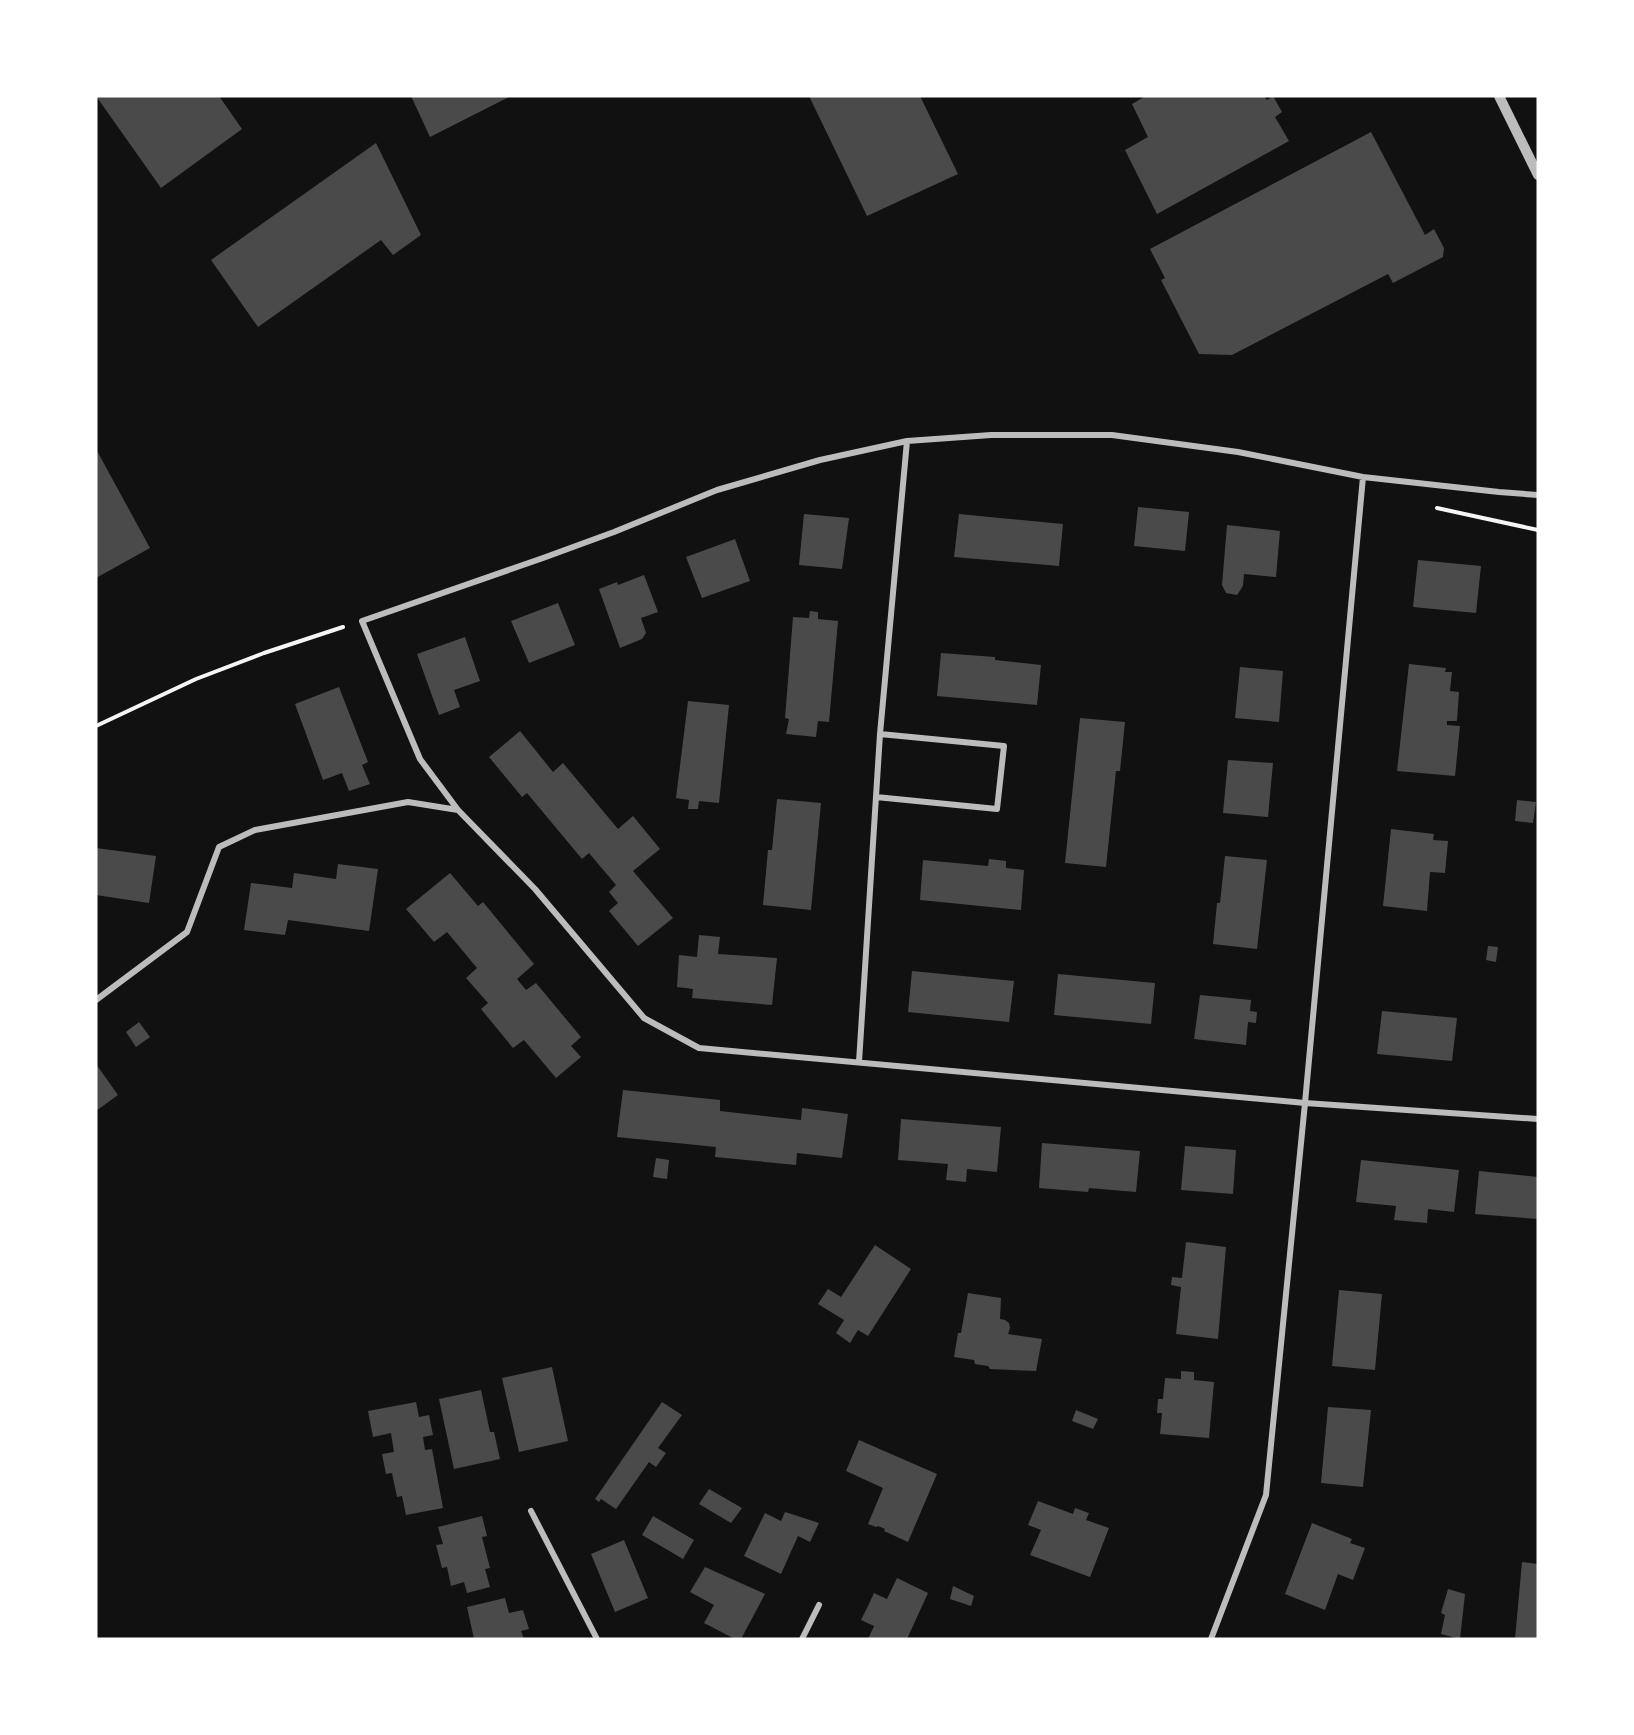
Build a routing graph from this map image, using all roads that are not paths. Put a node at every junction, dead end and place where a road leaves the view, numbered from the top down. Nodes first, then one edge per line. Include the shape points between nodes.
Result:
1 (1499, 96) edge
2 (1538, 175) edge
3 (907, 441) junction
4 (1363, 477) junction
5 (1538, 495) edge
6 (880, 734) junction
7 (876, 797) junction
8 (458, 810) junction
9 (96, 992) edge
10 (104, 993) junction
11 (96, 1000) edge
12 (859, 1062) junction
13 (1305, 1103) junction
14 (1538, 1119) edge
15 (531, 1512) dead end
16 (819, 1605) dead end
17 (597, 1639) edge
18 (802, 1639) edge
19 (1211, 1639) edge

1 - 2 street
3 - 4 street via 991,435 1112,435 1238,452
3 - 6 street
3 - 8 street via 820,460 717,490 614,532 362,621 420,759
4 - 5 street
4 - 13 street
6 - 7 street
6 - 7 street via 1004,746 997,809
7 - 12 street
8 - 10 street via 408,802 255,830 219,847 187,932
8 - 12 street via 535,890 644,1018 699,1048
9 - 10 street
10 - 11 street
12 - 13 street
13 - 14 street
13 - 19 street via 1266,1495
15 - 17 street
16 - 18 street

